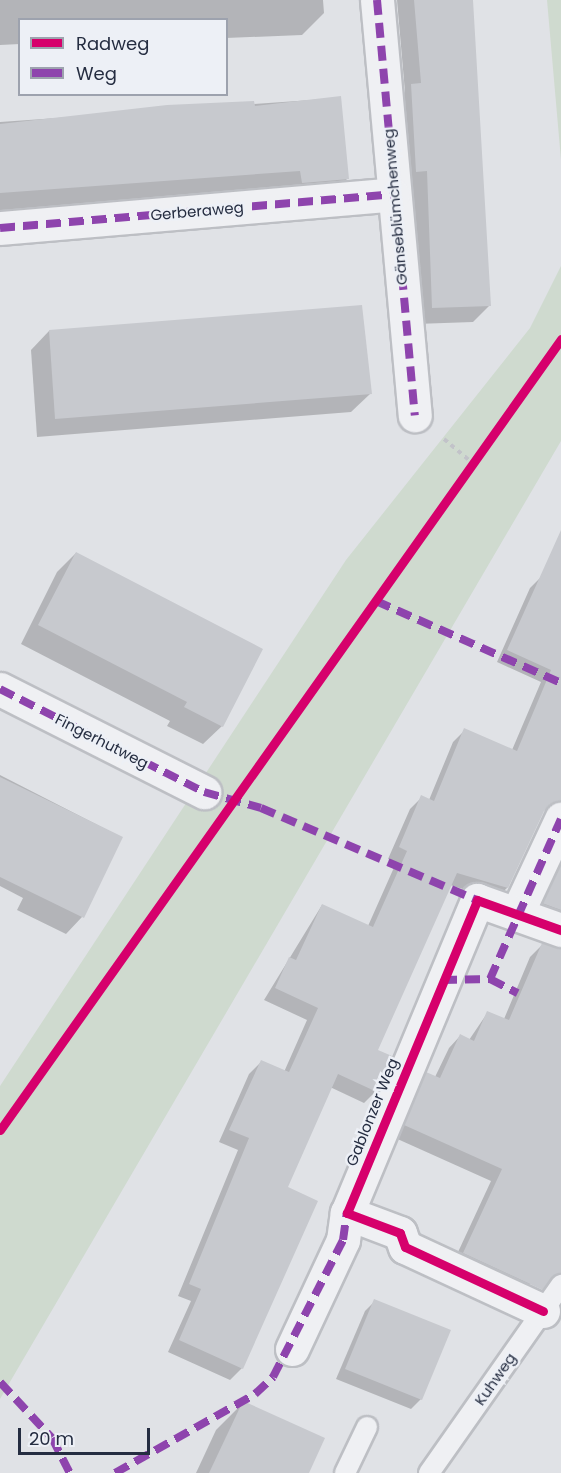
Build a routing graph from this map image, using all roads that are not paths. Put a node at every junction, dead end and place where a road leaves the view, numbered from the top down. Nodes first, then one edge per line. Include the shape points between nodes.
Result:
1 (377, 0) edge
2 (393, 194) junction
3 (0, 228) edge
4 (415, 415) dead end
5 (0, 689) edge
6 (204, 792) dead end
7 (561, 819) edge
8 (518, 912) junction
9 (561, 930) edge
10 (347, 1213) junction
11 (552, 1298) edge
12 (292, 1349) dead end
13 (367, 1427) dead end
14 (345, 1473) edge
15 (429, 1473) edge

1 - 2 street, Gänseblümchenweg
2 - 3 street, Gerberaweg
2 - 4 street, Gänseblümchenweg
5 - 6 street, Fingerhutweg
7 - 8 street
8 - 9 street, Gablonzer Weg
8 - 10 street, Gablonzer Weg via 477,900
10 - 11 street via 400,1233 405,1248
10 - 12 street, Gablonzer Weg via 343,1240
11 - 15 lane, Kuhweg
13 - 14 lane

